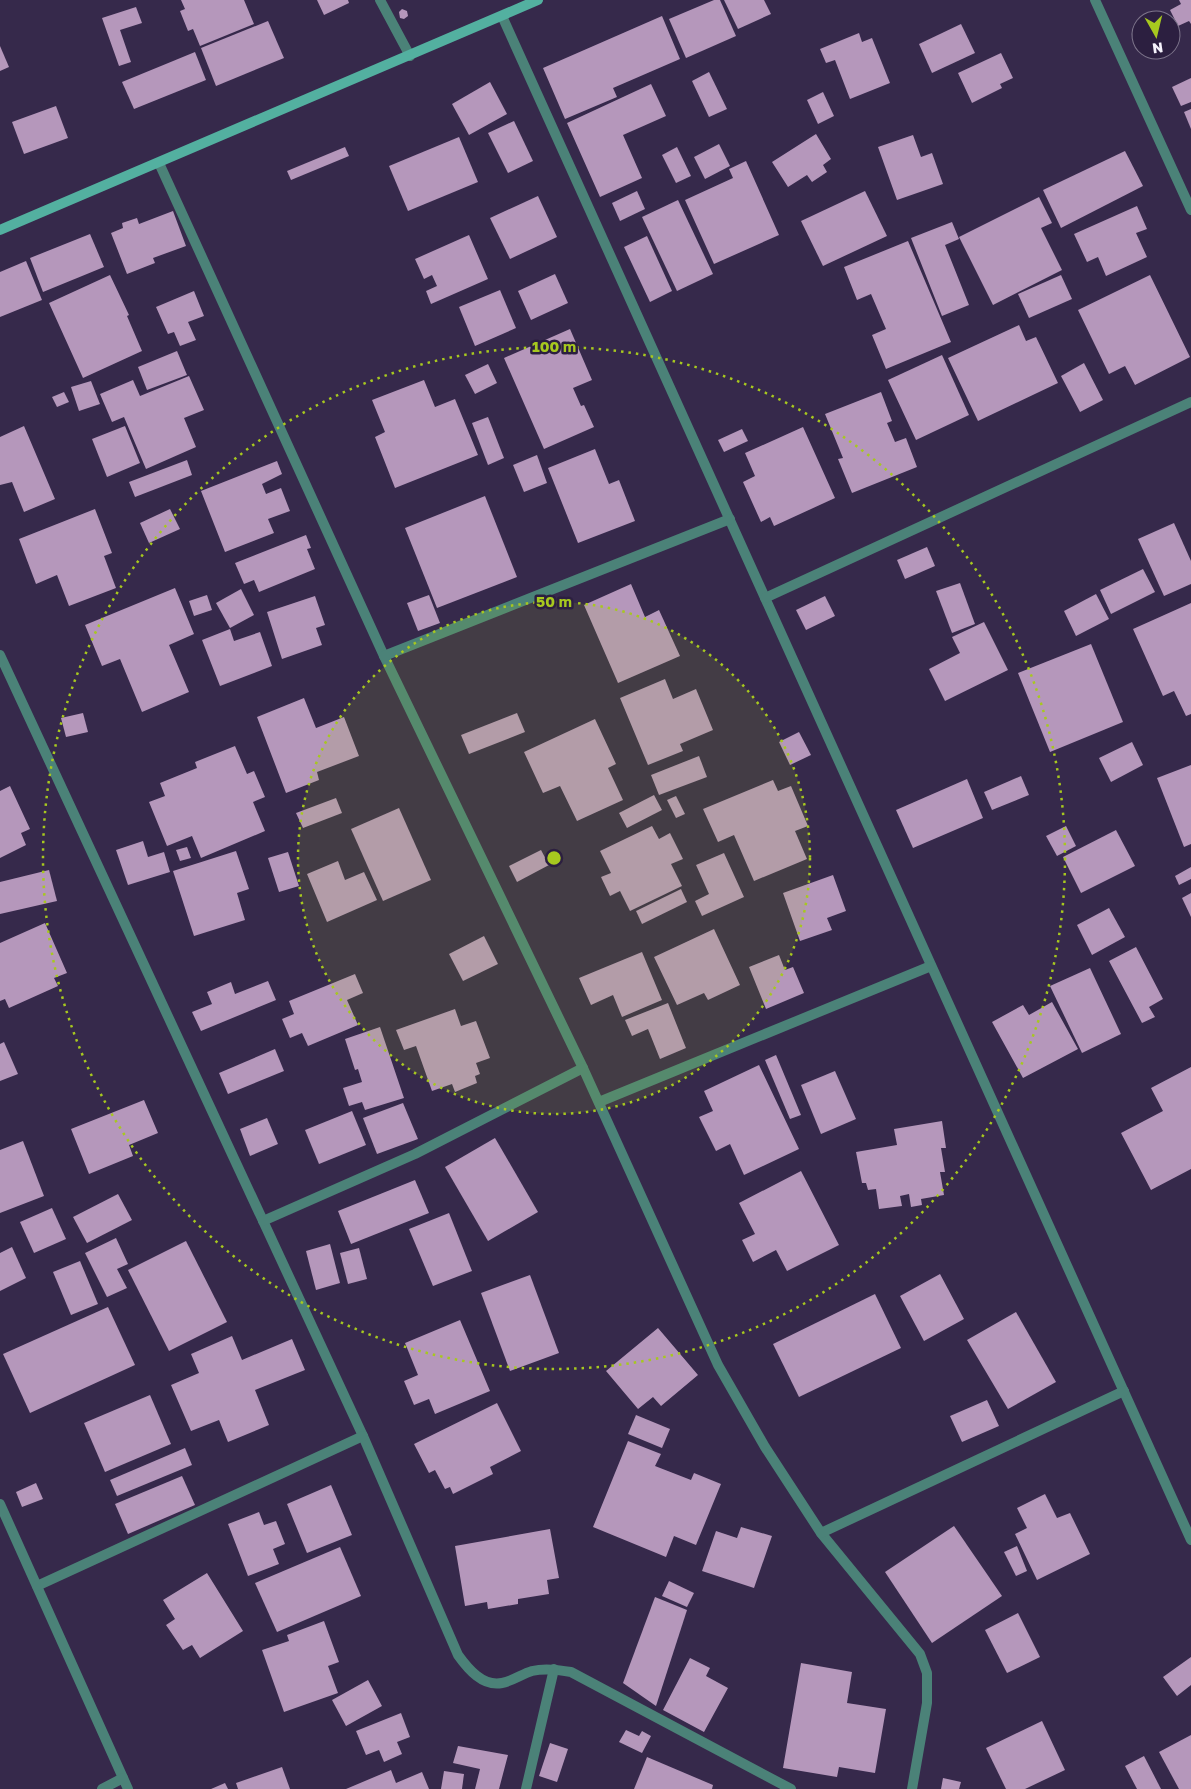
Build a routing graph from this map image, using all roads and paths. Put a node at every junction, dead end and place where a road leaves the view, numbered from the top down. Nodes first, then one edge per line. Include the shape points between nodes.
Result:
1 (380, 0) edge
2 (538, 0) edge
3 (1095, 0) edge
4 (502, 16) junction
5 (410, 56) junction
6 (159, 163) junction
7 (1191, 210) edge
8 (0, 230) edge
9 (1191, 402) edge
10 (730, 519) junction
11 (766, 598) junction
12 (0, 655) edge
13 (384, 656) junction
14 (932, 966) junction
15 (583, 1068) junction
16 (599, 1102) junction
17 (263, 1221) junction
18 (1124, 1391) junction
19 (363, 1436) junction
20 (0, 1504) edge
21 (821, 1533) junction
22 (1191, 1540) edge
23 (37, 1586) junction
24 (554, 1669) junction
25 (123, 1778) junction
26 (102, 1789) edge
27 (128, 1789) edge
28 (526, 1789) edge
29 (791, 1789) edge
30 (912, 1789) edge

1 - 5 street
2 - 4 main road
3 - 7 street
4 - 5 main road
4 - 10 street
5 - 6 main road
6 - 8 main road
6 - 13 street
9 - 11 street
10 - 11 street
10 - 13 street
11 - 14 street
12 - 17 street
13 - 15 street
14 - 16 street
14 - 18 street
15 - 16 street
15 - 17 street via 415,1154
16 - 21 street via 718,1365 765,1447
17 - 19 street
18 - 21 street
18 - 22 street
19 - 23 street
19 - 24 street via 458,1655 469,1670 487,1682 502,1683 533,1671
20 - 23 street
21 - 30 street via 920,1654 927,1672 927,1703
23 - 25 street
24 - 28 street
24 - 29 street via 571,1672
25 - 26 street
25 - 27 street

